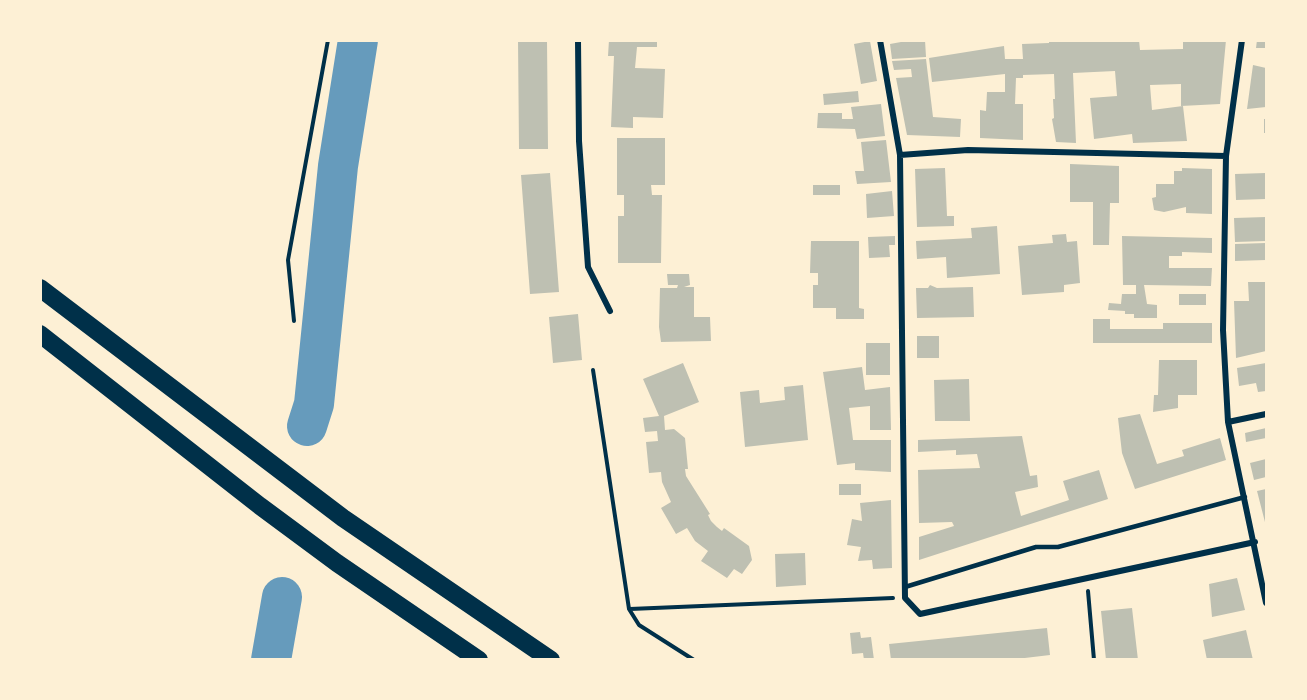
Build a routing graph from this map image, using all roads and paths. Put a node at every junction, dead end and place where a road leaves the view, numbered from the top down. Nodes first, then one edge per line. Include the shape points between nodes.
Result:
1 (328, 40) edge
2 (578, 40) edge
3 (880, 40) edge
4 (1242, 40) edge
5 (900, 155) junction
6 (1226, 156) junction
7 (40, 288) edge
8 (610, 311) dead end
9 (294, 321) dead end
10 (40, 334) edge
11 (592, 370) dead end
12 (1266, 414) edge
13 (1228, 422) junction
14 (1245, 497) junction
15 (1255, 542) junction
16 (1086, 578) junction
17 (905, 587) junction
18 (905, 598) junction
19 (1266, 603) edge
20 (629, 609) junction
21 (479, 660) edge
22 (551, 660) edge
23 (694, 660) edge
24 (1095, 660) edge

1 - 9 path via 288,260
2 - 8 street via 580,173 588,267
3 - 5 street
4 - 6 street
5 - 6 street via 968,150
5 - 17 street
6 - 13 street via 1223,330
7 - 22 highway via 343,518
10 - 21 highway via 268,513
11 - 20 path
12 - 13 street
13 - 14 street
14 - 15 street
14 - 17 lane via 1058,547 1036,547
15 - 16 street
15 - 19 street
16 - 18 street via 921,614
16 - 24 path
17 - 18 street
18 - 20 path
20 - 23 path via 639,625

